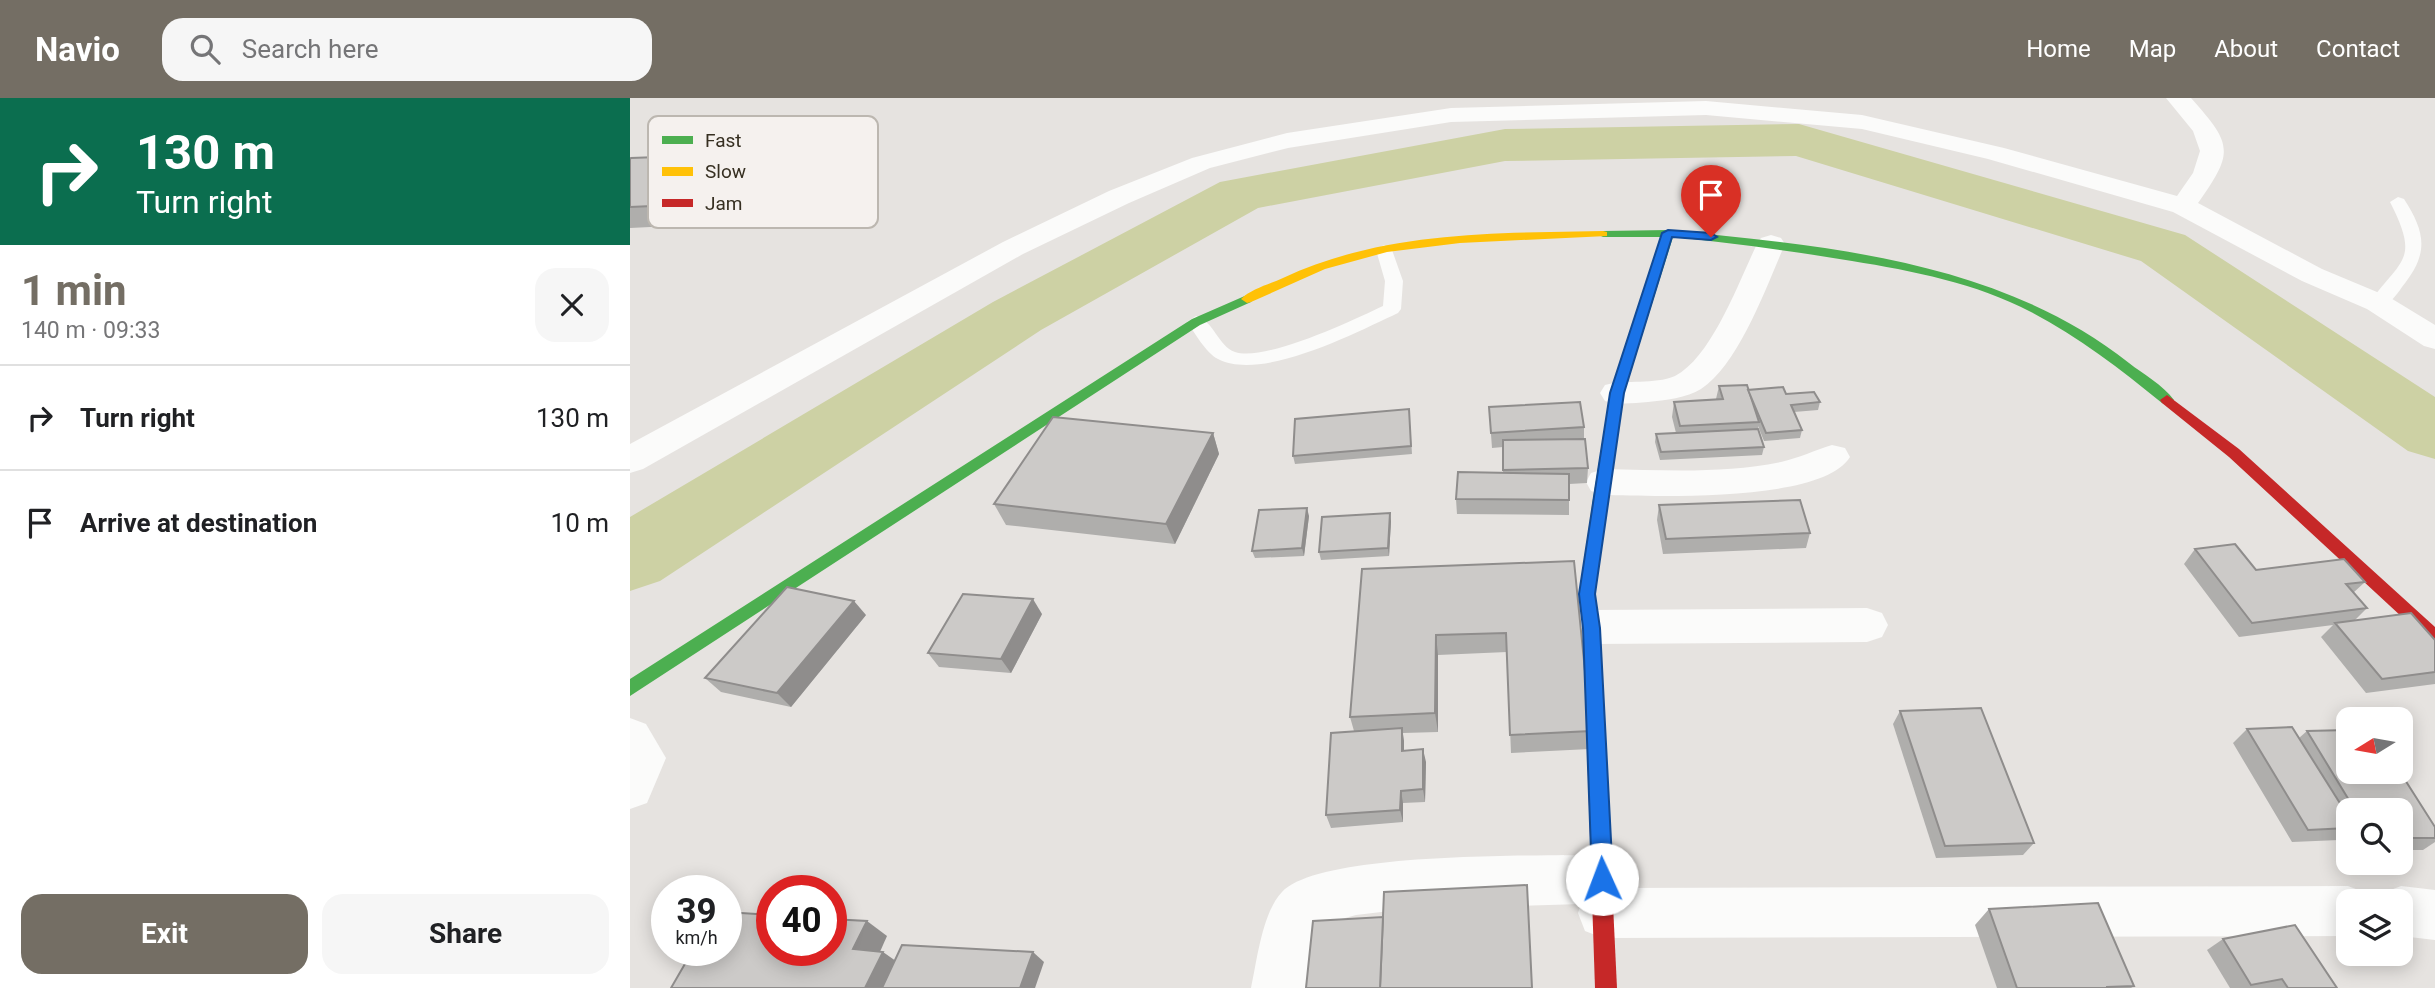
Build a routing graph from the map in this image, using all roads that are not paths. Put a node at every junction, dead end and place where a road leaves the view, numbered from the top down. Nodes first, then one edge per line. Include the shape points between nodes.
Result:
1 (2178, 98) edge
2 (1618, 103) edge
3 (1450, 107) edge
4 (2398, 202) dead end
5 (2183, 206) junction
6 (1668, 233) junction
7 (1772, 244) junction
8 (1384, 250) junction
9 (2378, 303) junction
10 (1196, 322) junction
11 (2435, 339) edge
12 (1617, 393) junction
13 (1832, 457) dead end
14 (630, 460) edge
15 (1604, 482) junction
16 (1867, 625) dead end
17 (1592, 628) junction
18 (2435, 637) edge
19 (630, 688) edge
20 (630, 737) edge
21 (630, 788) edge
22 (1603, 896) junction
23 (2336, 911) edge
24 (2413, 912) edge
25 (2435, 915) edge
26 (1278, 988) edge
27 (1606, 988) edge

1 - 5 street via 2214,146 2214,162
2 - 3 street
2 - 5 street via 1862,122 1995,153
3 - 14 street via 1201,163 1119,197 1013,248
4 - 9 lane via 2413,232 2412,255 2403,278
5 - 9 street via 2312,275
6 - 7 street
6 - 8 street via 1460,239
6 - 12 street
7 - 12 street via 1716,357 1689,382
7 - 18 street via 1903,266 1965,282 2047,316 2106,351 2234,453
8 - 10 street via 1322,265
8 - 10 lane via 1394,281 1392,309 1304,347 1249,359 1226,355
9 - 11 street
10 - 19 street
12 - 15 street
13 - 15 street via 1808,468 1739,480
15 - 17 street via 1587,594
16 - 17 street
17 - 22 street
20 - 21 street via 643,758
22 - 23 street
22 - 26 street via 1374,887 1319,899 1301,908 1291,926
22 - 27 street
24 - 25 street

